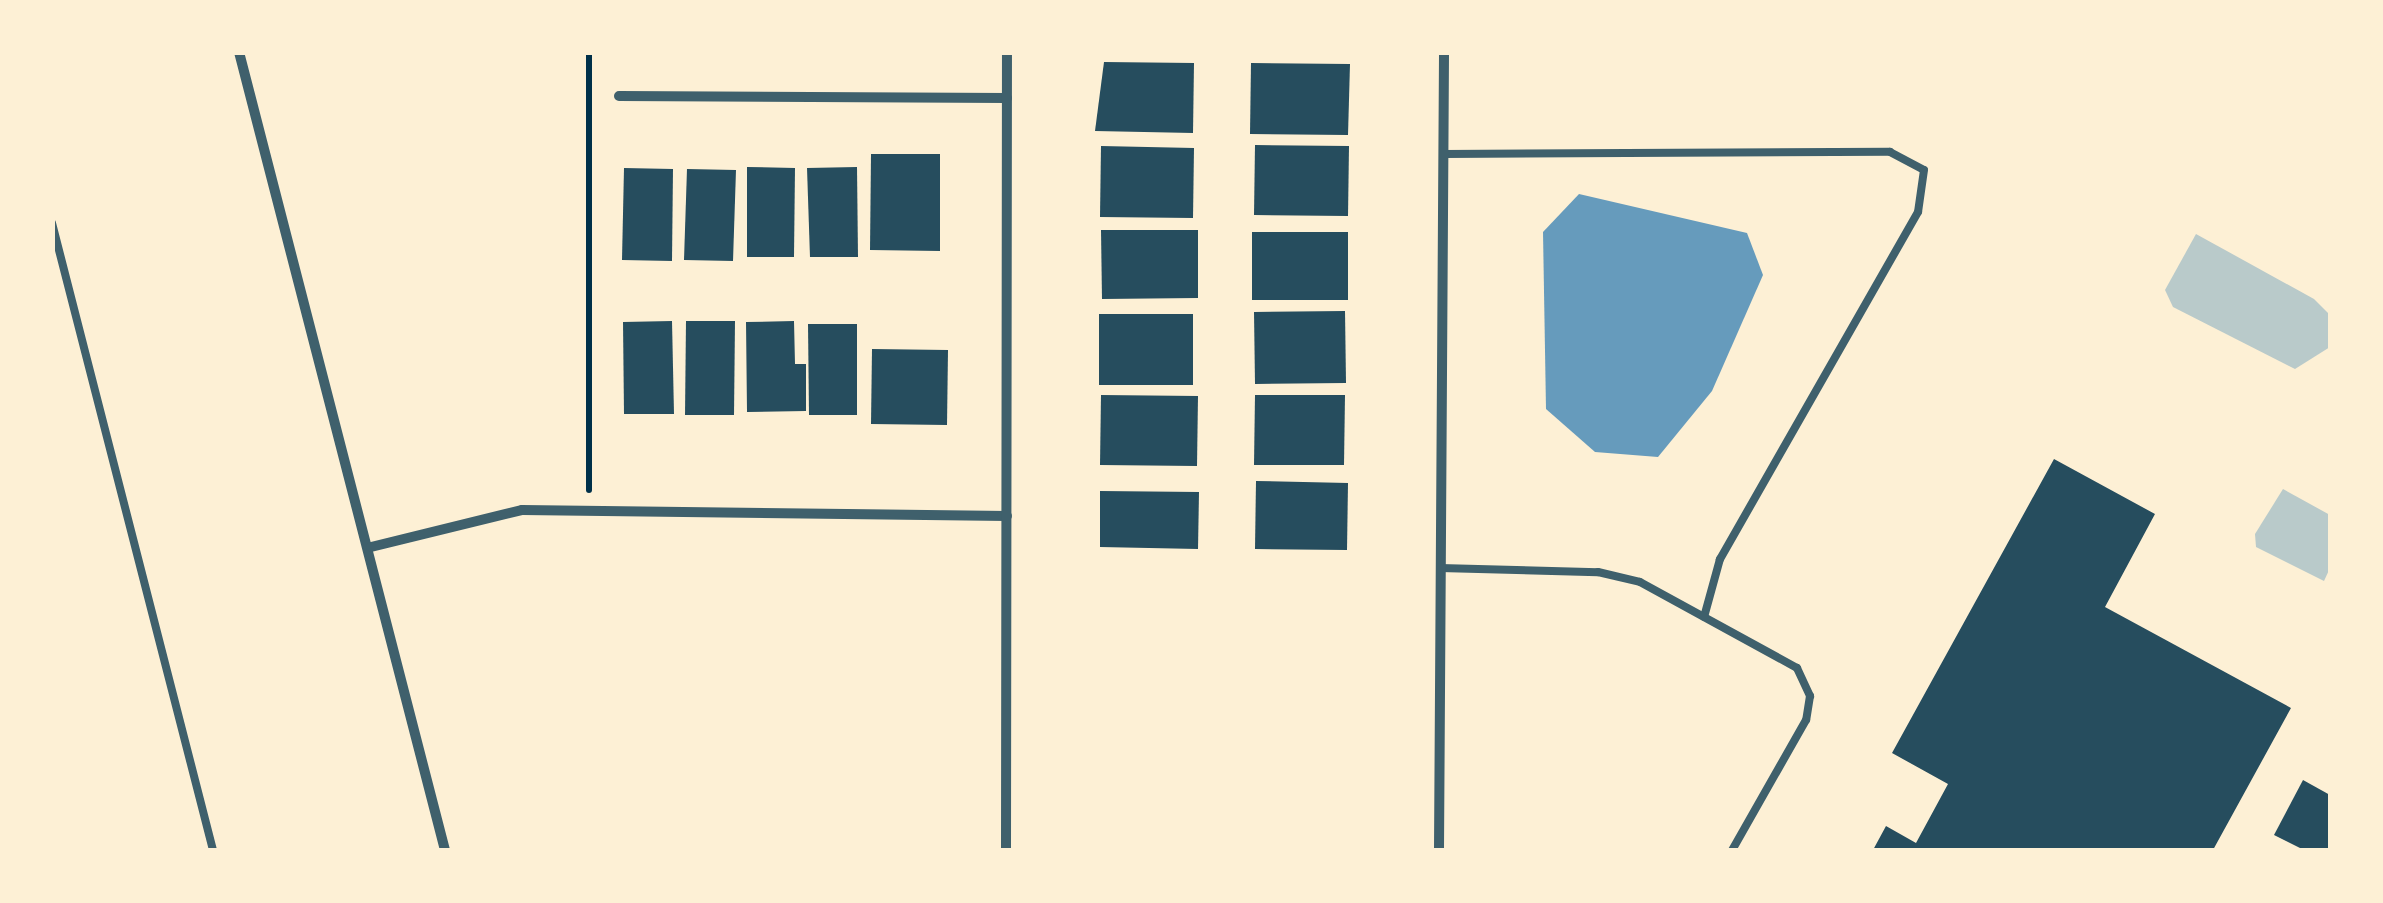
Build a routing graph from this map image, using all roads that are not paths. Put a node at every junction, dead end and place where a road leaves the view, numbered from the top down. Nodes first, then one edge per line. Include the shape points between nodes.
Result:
1 (239, 52) edge
2 (1008, 52) edge
3 (1444, 52) edge
4 (619, 96) dead end
5 (1008, 98) junction
6 (1444, 154) junction
7 (52, 223) edge
8 (1007, 516) junction
9 (371, 547) junction
10 (1440, 568) junction
11 (1704, 616) junction
12 (213, 850) edge
13 (445, 850) edge
14 (1006, 850) edge
15 (1439, 850) edge
16 (1732, 850) edge

1 - 9 street
2 - 5 street
3 - 6 street
4 - 5 street
5 - 8 street
6 - 10 street
6 - 11 lane via 1890,152 1924,170 1918,212 1720,559
7 - 12 lane
8 - 9 street via 522,510
8 - 14 street
9 - 13 street
10 - 11 lane via 1598,572 1640,582
10 - 15 street
11 - 16 lane via 1796,668 1810,696 1806,720

